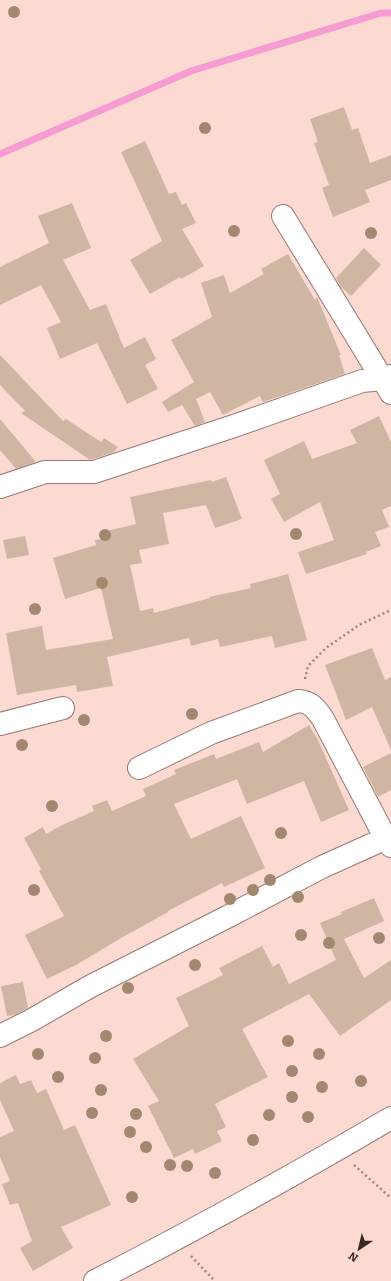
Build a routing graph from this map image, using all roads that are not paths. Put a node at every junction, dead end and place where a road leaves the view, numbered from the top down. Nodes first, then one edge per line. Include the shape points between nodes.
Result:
1 (283, 216) dead end
2 (389, 383) edge
3 (0, 486) edge
4 (63, 708) dead end
5 (0, 724) edge
6 (139, 768) dead end
7 (389, 841) edge
8 (0, 1036) edge
9 (391, 1118) edge
10 (95, 1281) edge

1 - 2 street
2 - 3 street via 362,381 94,472 45,472
4 - 5 street
6 - 7 street via 211,733 298,701 306,701 323,718
7 - 8 street via 322,867
9 - 10 street via 175,1240

